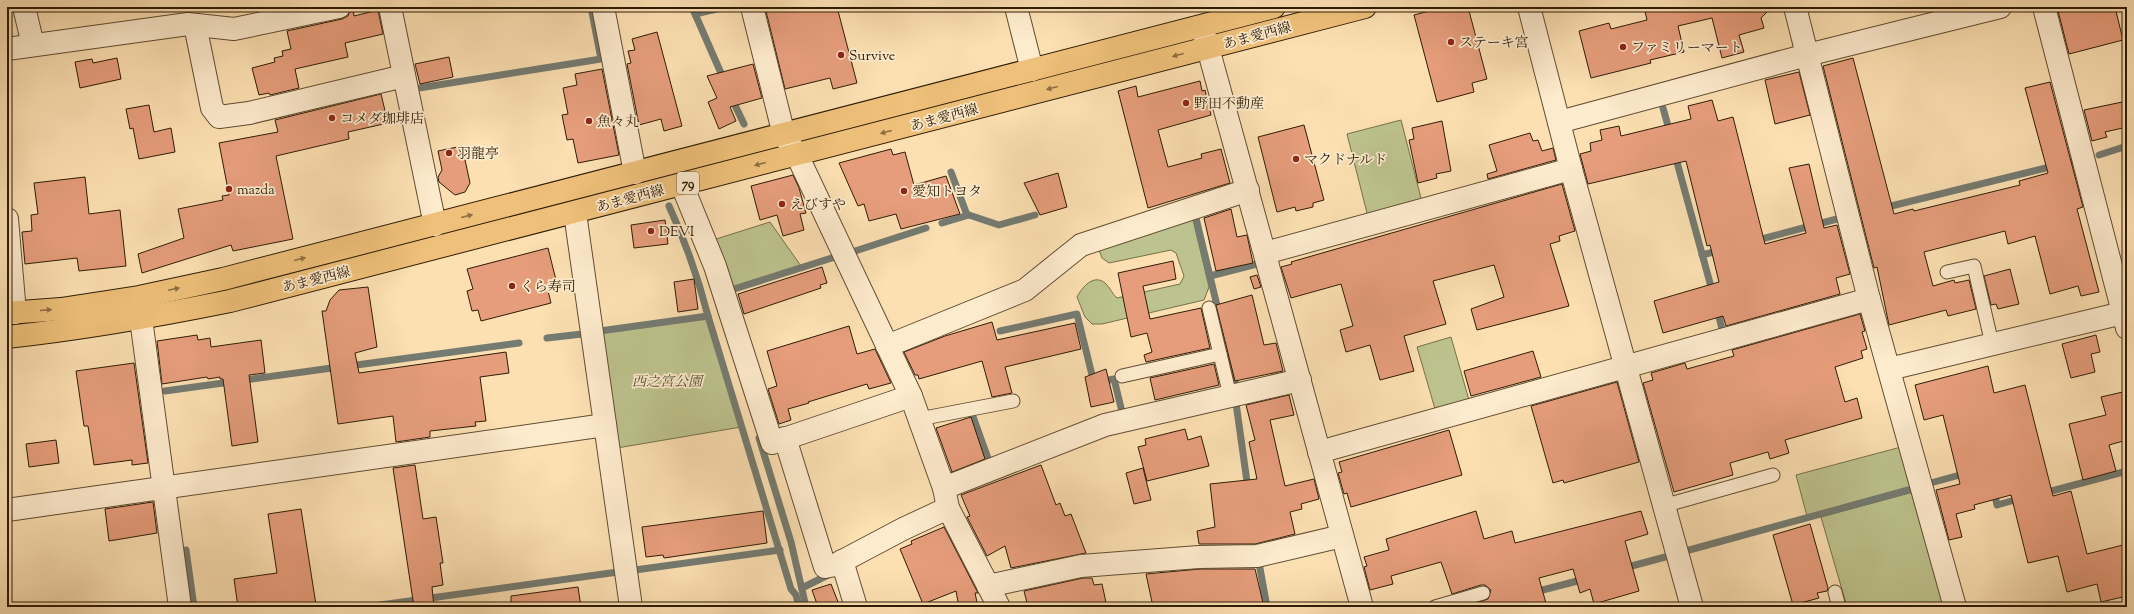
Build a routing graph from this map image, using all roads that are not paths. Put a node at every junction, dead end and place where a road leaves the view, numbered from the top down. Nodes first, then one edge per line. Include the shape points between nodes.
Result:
1 (24, 7) edge
2 (339, 7) edge
3 (390, 7) edge
4 (603, 7) edge
5 (752, 7) edge
6 (1016, 7) edge
7 (1274, 7) edge
8 (1365, 7) edge
9 (1529, 7) edge
10 (1795, 7) edge
11 (2000, 7) edge
12 (2044, 7) edge
13 (189, 19) edge
14 (1202, 26) junction
15 (33, 45) junction
16 (1208, 48) junction
17 (7, 49) edge
18 (1807, 55) junction
19 (1032, 70) junction
20 (404, 76) junction
21 (1559, 122) junction
22 (784, 135) junction
23 (797, 155) junction
24 (1571, 169) junction
25 (635, 174) junction
26 (682, 185) junction
27 (1248, 190) junction
28 (575, 213) junction
29 (7, 219) edge
30 (435, 225) junction
31 (1265, 253) junction
32 (1947, 272) dead end
33 (1869, 299) junction
34 (1209, 308) dead end
35 (11, 313) edge
36 (2126, 317) edge
37 (141, 319) junction
38 (7, 337) edge
39 (1992, 344) junction
40 (887, 346) junction
41 (1220, 354) junction
42 (1625, 367) junction
43 (1889, 369) junction
44 (1122, 376) dead end
45 (1300, 380) junction
46 (911, 396) junction
47 (1230, 396) junction
48 (1013, 401) dead end
49 (919, 419) junction
50 (605, 425) junction
51 (785, 438) junction
52 (1319, 452) junction
53 (1773, 475) dead end
54 (163, 488) junction
55 (946, 498) junction
56 (1663, 506) junction
57 (7, 510) edge
58 (1342, 536) junction
59 (842, 561) junction
60 (988, 586) junction
61 (1835, 592) dead end
62 (1483, 593) dead end
63 (180, 607) edge
64 (631, 607) edge
65 (856, 607) edge
66 (999, 607) edge
67 (1362, 607) edge
68 (1435, 607) edge
69 (1692, 607) edge
70 (1839, 607) edge
71 (1955, 607) edge

1 - 15 street
2 - 13 street via 234,29
3 - 20 street
4 - 25 street
5 - 22 street
6 - 19 street
7 - 14 main road, あま愛西線 / 79
8 - 16 main road, あま愛西線 / 79
9 - 21 street
10 - 18 street
11 - 18 street
12 - 36 street
13 - 15 street
13 - 20 street via 212,108 219,117 249,113
14 - 16 street
14 - 19 main road, あま愛西線 / 79
15 - 17 street
16 -> 23 main road, あま愛西線 / 79
16 - 27 street
18 - 21 street
18 - 33 street
19 - 22 main road, あま愛西線 / 79
20 - 30 street
21 - 24 street
22 - 23 street
22 - 25 main road, あま愛西線 / 79
23 -> 26 main road, あま愛西線 / 79
23 - 40 street
24 - 31 street
24 - 42 street
30 -> 25 main road, あま愛西線 / 79
26 - 28 main road, あま愛西線 / 79
26 - 51 street via 716,266 772,443
27 - 31 street
27 - 40 street via 1081,245 1025,290
28 - 37 main road, あま愛西線 / 79 via 230,301
28 - 50 street
29 - 35 street
35 -> 30 main road, あま愛西線 / 79 via 61,309 139,297 223,279
31 - 45 street
32 - 39 lane via 1974,266
33 - 42 street
33 - 43 street
34 - 41 lane
36 - 39 street
37 - 38 main road, あま愛西線 / 79
37 - 54 street
39 - 43 street
40 - 46 street
41 - 44 lane
41 - 47 lane
42 - 52 street
42 - 56 street
43 - 71 street
45 - 47 street
45 - 52 street
46 - 49 street
46 - 51 street
47 - 55 street via 1105,425
48 - 49 lane
49 - 55 street
50 - 54 street
50 - 64 street
51 - 59 street via 825,567
52 - 58 street
53 - 56 lane
54 - 57 street
54 - 63 street
55 - 59 street via 902,529
55 - 60 street
56 - 69 street
58 - 60 street via 1257,556 1199,557 1081,566
58 - 67 street
59 - 65 street
60 - 66 street
61 - 70 lane
62 - 68 lane

